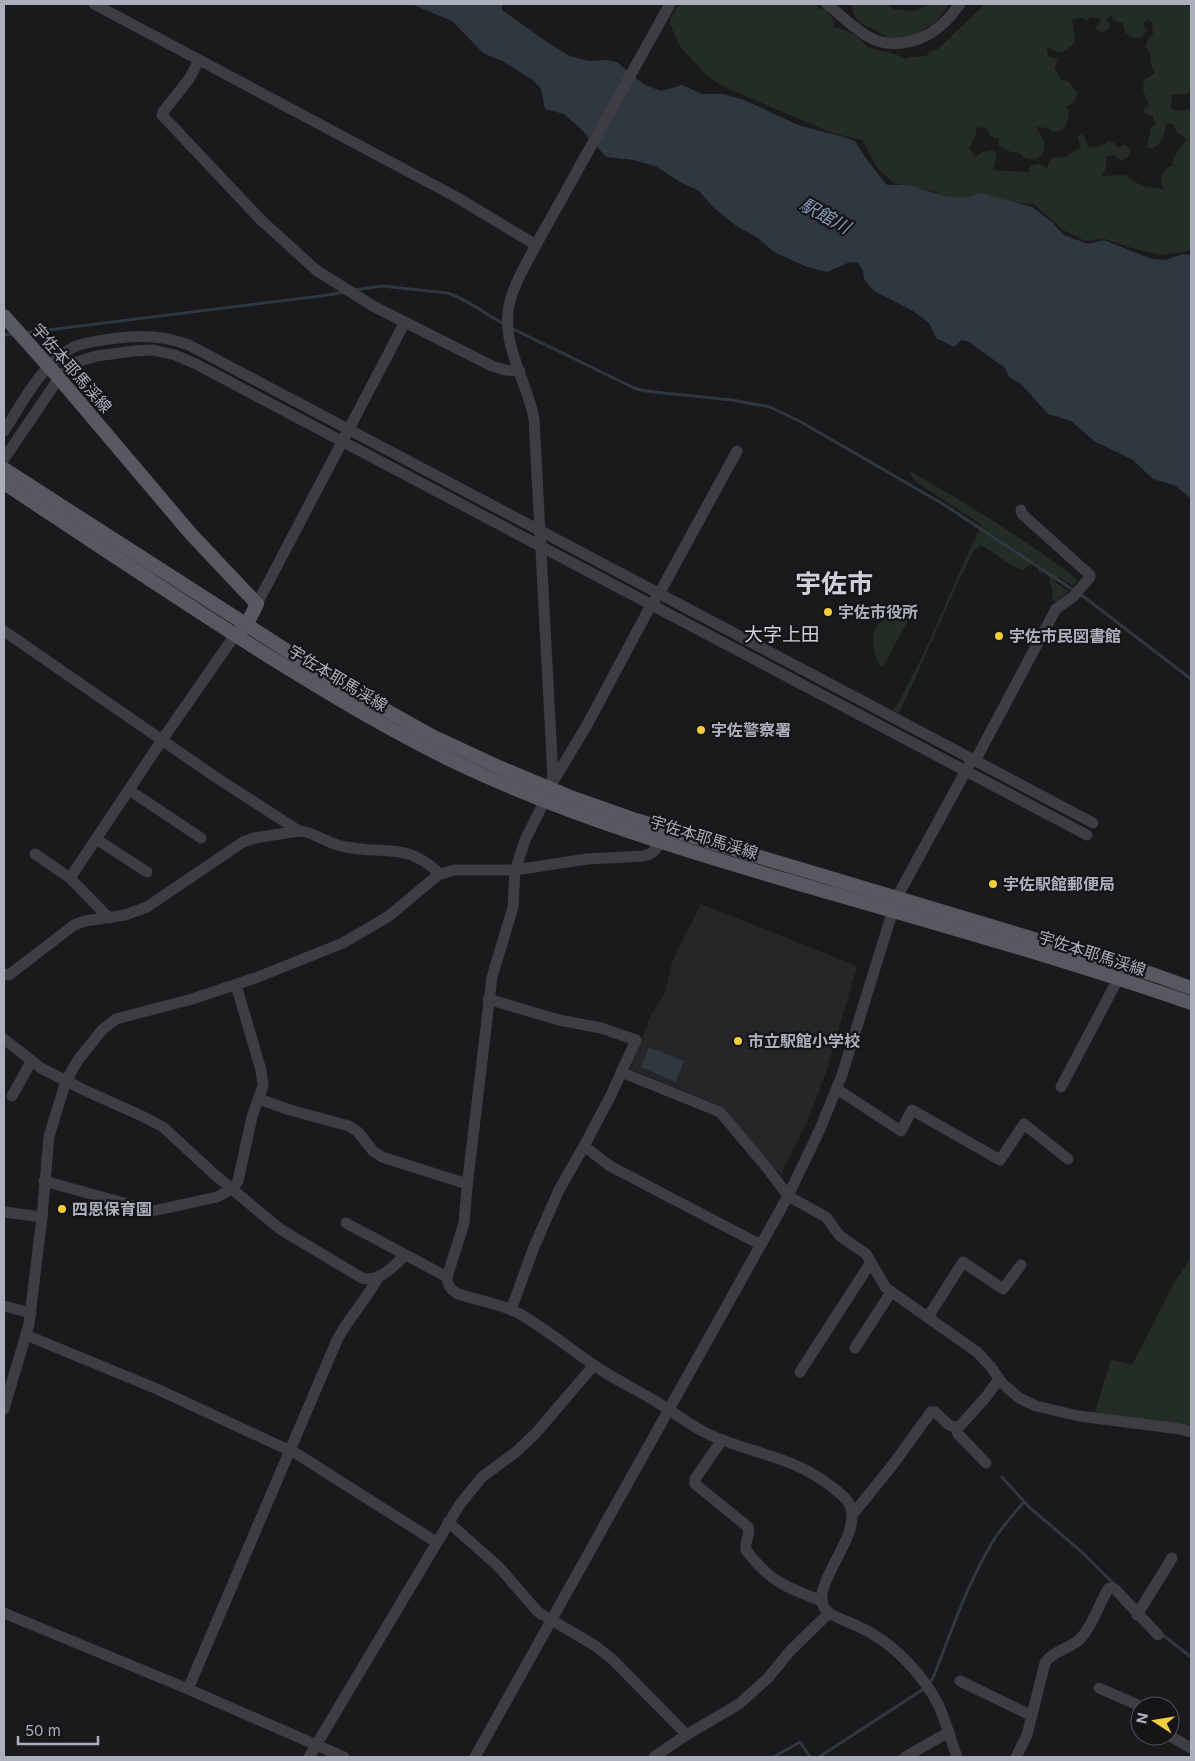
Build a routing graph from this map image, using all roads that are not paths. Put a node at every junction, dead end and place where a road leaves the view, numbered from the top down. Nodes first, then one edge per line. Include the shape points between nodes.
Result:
1 (94, 4) edge
2 (670, 4) edge
3 (827, 4) edge
4 (960, 4) edge
5 (199, 60) junction
6 (537, 243) junction
7 (4, 316) edge
8 (405, 322) junction
9 (49, 367) junction
10 (520, 371) junction
11 (59, 378) junction
12 (347, 429) junction
13 (4, 431) edge
14 (341, 441) junction
15 (737, 451) dead end
16 (4, 460) edge
17 (4, 469) edge
18 (4, 483) edge
19 (1021, 510) dead end
20 (540, 531) junction
21 (541, 547) junction
22 (659, 594) junction
23 (257, 604) junction
24 (651, 605) junction
25 (4, 631) edge
26 (241, 631) junction
27 (162, 740) junction
28 (974, 760) junction
29 (965, 771) junction
30 (129, 790) junction
31 (549, 790) junction
32 (1093, 823) dead end
33 (299, 831) junction
34 (1087, 835) dead end
35 (201, 838) dead end
36 (96, 839) junction
37 (662, 843) junction
38 (34, 854) dead end
39 (515, 870) junction
40 (147, 872) dead end
41 (440, 874) junction
42 (70, 878) junction
43 (897, 897) junction
44 (892, 911) junction
45 (109, 918) junction
46 (4, 974) edge
47 (1118, 979) junction
48 (236, 984) junction
49 (1191, 988) edge
50 (488, 999) junction
51 (1191, 1003) edge
52 (4, 1039) edge
53 (31, 1062) junction
54 (622, 1072) junction
55 (66, 1081) junction
56 (1061, 1087) dead end
57 (836, 1089) junction
58 (12, 1096) dead end
59 (259, 1099) junction
60 (584, 1146) junction
61 (1068, 1159) dead end
62 (44, 1181) junction
63 (467, 1184) junction
64 (232, 1189) junction
65 (788, 1196) junction
66 (4, 1212) edge
67 (42, 1217) junction
68 (346, 1223) dead end
69 (761, 1245) junction
70 (405, 1255) junction
71 (871, 1262) junction
72 (1021, 1265) dead end
73 (379, 1276) junction
74 (447, 1277) junction
75 (891, 1292) junction
76 (4, 1306) edge
77 (510, 1310) junction
78 (30, 1314) junction
79 (928, 1317) junction
80 (26, 1335) junction
81 (855, 1348) dead end
82 (594, 1365) junction
83 (800, 1372) dead end
84 (999, 1379) junction
85 (4, 1409) edge
86 (669, 1410) junction
87 (956, 1428) junction
88 (1191, 1432) edge
89 (722, 1440) junction
90 (290, 1450) junction
91 (986, 1463) dead end
92 (853, 1514) junction
93 (448, 1522) junction
94 (436, 1542) junction
95 (1172, 1558) dead end
96 (822, 1601) junction
97 (4, 1613) edge
98 (829, 1613) junction
99 (1137, 1615) junction
100 (552, 1620) junction
101 (1158, 1635) dead end
102 (960, 1681) dead end
103 (1099, 1688) dead end
104 (188, 1689) junction
105 (1130, 1702) edge
106 (1032, 1716) junction
107 (949, 1732) junction
108 (687, 1735) junction
109 (1180, 1742) edge
110 (316, 1746) junction
111 (1191, 1748) edge
112 (309, 1757) edge
113 (344, 1757) edge
114 (475, 1757) edge
115 (654, 1757) edge
116 (905, 1757) edge
117 (957, 1757) edge
118 (1016, 1757) edge

1 - 5 street
2 - 6 street
3 - 4 street via 871,38 888,43 910,41 930,33 945,22
5 - 6 street
5 - 8 street via 189,79 163,112 165,120 261,220 312,267 373,306
6 - 10 street via 516,284 508,309 509,341
7 - 9 main road, 宇佐本耶馬渓線
8 - 10 street via 496,368
8 - 12 street
9 - 11 main road, 宇佐本耶馬渓線
9 - 12 street via 68,350 86,343 160,336 189,345
9 - 13 street
10 - 20 street via 534,420
11 - 14 street via 73,365 96,356 145,350 167,352 189,360
11 - 16 street
11 - 23 main road, 宇佐本耶馬渓線 via 191,534
12 - 14 street
12 - 20 street
14 - 21 street
14 - 23 street
15 - 22 street
17 - 26 main road, 宇佐本耶馬渓線
18 - 26 main road, 宇佐本耶馬渓線
19 - 28 street via 1090,577 1074,596 1056,609
20 - 21 street
20 - 22 street
21 - 24 street
21 - 31 street
22 - 24 street
22 - 28 street
23 - 26 main road
24 - 29 street
24 - 31 street
25 - 27 street
26 - 27 street
26 - 31 main road, 宇佐本耶馬渓線 via 358,712 412,741 475,772
27 - 30 street
27 - 33 street
28 - 29 street
28 - 32 street
29 - 34 street
29 - 43 street
30 - 35 street
30 - 36 street
31 - 37 main road, 宇佐本耶馬渓線
31 - 39 street via 525,840
31 - 43 main road, 宇佐本耶馬渓線 via 636,820
33 - 41 street via 344,847 408,853 425,861
33 - 45 street via 242,842 147,907
36 - 40 street
36 - 42 street
37 - 39 street via 644,856
37 - 44 main road, 宇佐本耶馬渓線
38 - 42 street
39 - 41 street via 454,870
39 - 50 street via 513,907
41 - 48 street via 389,916 342,943
42 - 45 street
43 - 44 street
43 - 49 main road, 宇佐本耶馬渓線
44 - 47 main road, 宇佐本耶馬渓線
44 - 57 street
45 - 46 street via 74,925 10,975
47 - 51 main road, 宇佐本耶馬渓線
47 - 56 street
48 - 55 street via 116,1019 86,1049
48 - 59 street via 262,1076
50 - 54 street via 636,1040
50 - 63 street
52 - 53 street
53 - 55 street
53 - 58 street
54 - 60 street
54 - 65 street via 720,1112
55 - 62 street via 49,1136
55 - 64 street via 163,1127
57 - 61 street via 901,1131 912,1110 1000,1160 1024,1124
57 - 65 street
59 - 63 street via 349,1126 382,1158
59 - 64 street via 238,1180
60 - 69 street via 610,1166
60 - 77 street via 555,1198
62 - 64 street via 153,1211 210,1199
62 - 67 street
63 - 74 street via 463,1230
64 - 73 street via 280,1229 309,1247 362,1278 370,1280
65 - 69 street
65 - 71 street via 826,1217 840,1236 866,1254
66 - 67 street
67 - 78 street
68 - 70 street
69 - 86 street
70 - 73 street
70 - 74 street
71 - 75 street
71 - 83 street
72 - 79 street via 1003,1289 963,1262
73 - 90 street via 337,1340
74 - 77 street via 449,1286 456,1293
75 - 79 street
75 - 81 street
76 - 78 street
77 - 82 street via 530,1320
78 - 80 street
79 - 84 street via 977,1352
80 - 85 street
80 - 90 street
82 - 86 street
82 - 93 street via 536,1434 477,1482
84 - 87 street via 979,1406
84 - 88 street via 1020,1398 1036,1406 1078,1416
86 - 89 street
86 - 100 street
87 - 91 street
87 - 92 street via 931,1412
89 - 92 street via 784,1459 814,1473 845,1497
89 - 96 street via 695,1479 695,1484 748,1527 746,1550 771,1578
90 - 94 street
90 - 104 street
92 - 96 street via 847,1539 824,1587
93 - 94 street
93 - 100 street via 499,1567 538,1612
94 - 110 street
95 - 99 street
96 - 98 street
97 - 104 street
98 - 107 street via 871,1633 897,1653 933,1696
98 - 108 street via 761,1685 732,1708
99 - 101 street
99 - 106 street via 1115,1589 1108,1589 1082,1638 1047,1660
100 - 108 street via 612,1659
100 - 114 street
102 - 106 street
103 - 105 street
104 - 110 street
106 - 118 street
107 - 116 street
107 - 117 street
108 - 115 street
109 - 111 street
110 - 112 street
110 - 113 street

